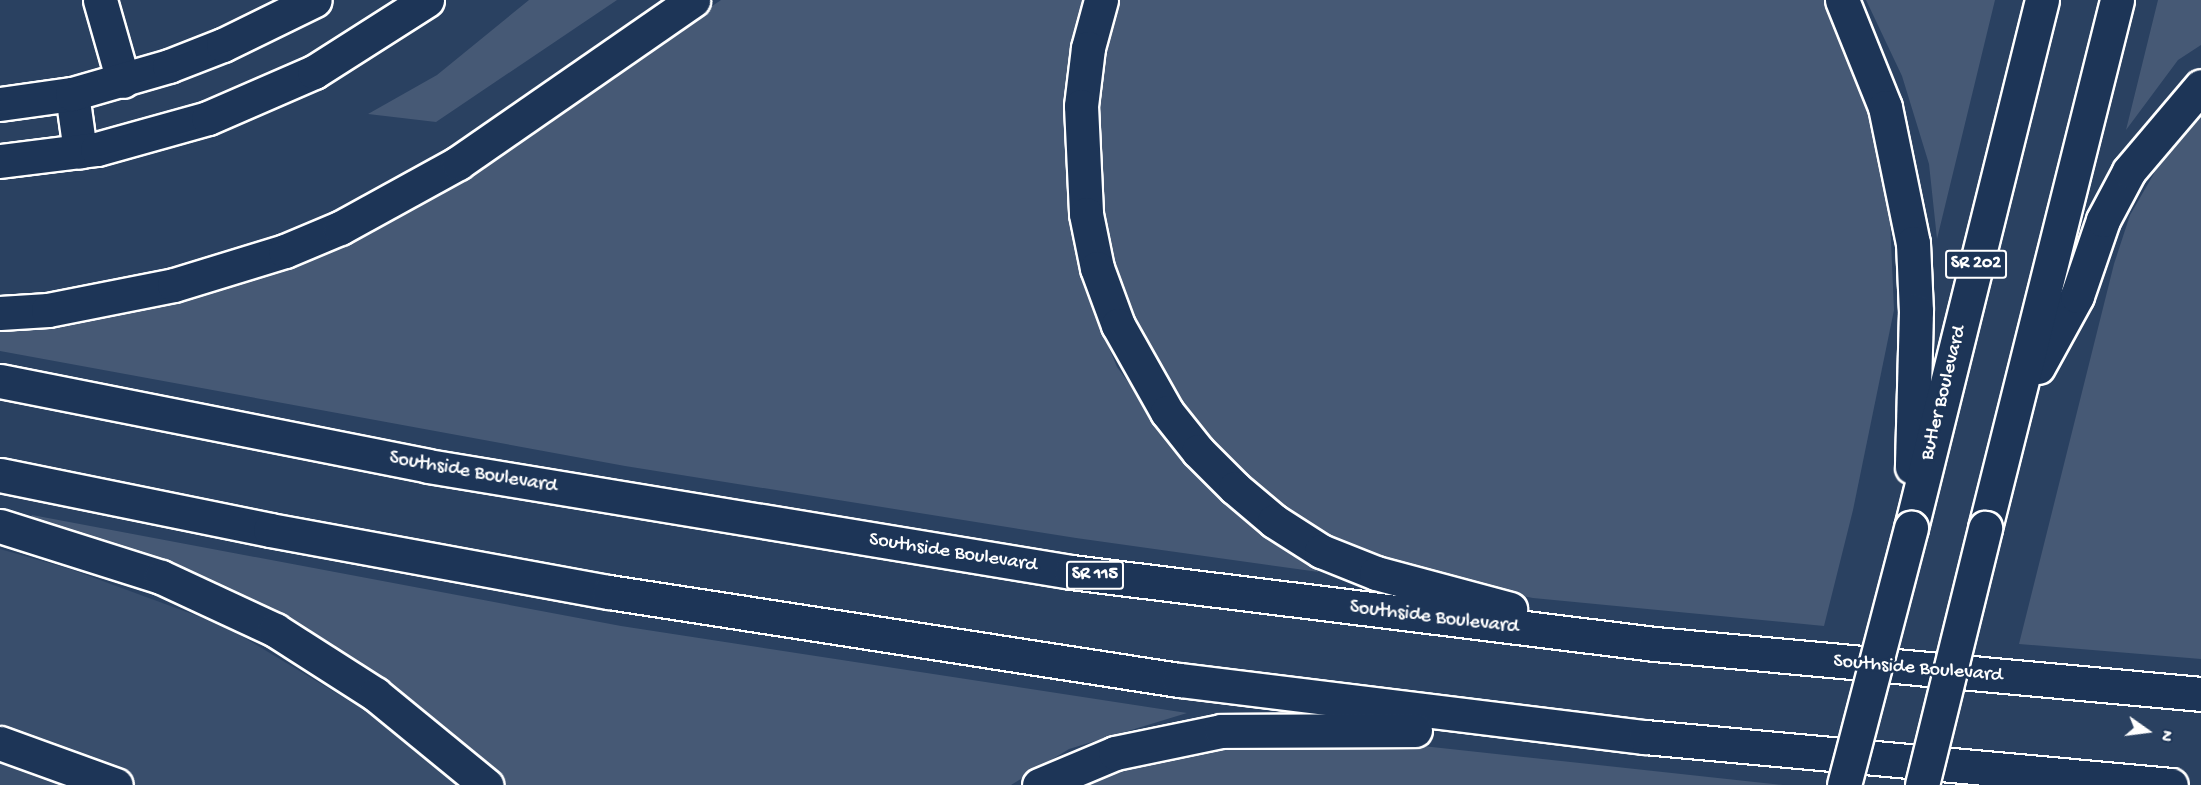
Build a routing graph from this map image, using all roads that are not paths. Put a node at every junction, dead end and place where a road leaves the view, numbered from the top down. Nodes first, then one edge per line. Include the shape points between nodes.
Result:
1 (100, 0) edge
2 (315, 0) edge
3 (427, 0) edge
4 (693, 0) edge
5 (1101, 0) edge
6 (1842, 0) edge
7 (2042, 0) edge
8 (2117, 0) edge
9 (287, 8) edge
10 (123, 81) junction
11 (2201, 86) edge
12 (72, 94) junction
13 (0, 104) edge
14 (80, 151) junction
15 (0, 161) edge
16 (0, 313) edge
17 (0, 381) edge
18 (2017, 405) junction
19 (0, 475) edge
20 (0, 526) edge
21 (1911, 528) junction
22 (1655, 644) junction
23 (2201, 685) edge
24 (2120, 688) junction
25 (2201, 694) edge
26 (1645, 737) junction
27 (5, 753) edge
28 (2118, 782) edge
29 (110, 784) edge
30 (486, 785) edge
31 (1039, 785) edge
32 (1844, 785) edge
33 (1922, 785) edge
34 (2171, 785) edge

1 - 10 main road
2 - 9 main road
3 - 14 main road via 314,72 262,96 165,132
4 - 16 main road via 458,164 340,228 285,251 174,285 48,310
5 - 22 main road via 1088,48 1082,106 1086,214 1097,268 1118,325 1167,412 1198,451 1274,521 1321,551 1376,573 1441,592
6 - 21 main road via 1886,107 1913,243 1916,311
7 - 21 main road, Butler Boulevard / SR 202
8 - 18 main road
9 - 10 main road via 223,45
10 - 12 main road
11 - 18 main road via 2129,171 2103,220 2078,296
12 - 13 main road
12 - 14 main road
14 - 15 main road
17 - 22 main road, Southside Boulevard / SR 115 via 329,448 837,536 1176,586
18 - 33 main road, bridge
19 - 26 main road via 270,530 724,612 1179,680
20 - 30 main road via 161,577 275,630 375,694
21 - 32 main road, Butler Boulevard / SR 202, bridge
22 - 24 main road, Southside Boulevard / SR 115
23 - 24 main road
24 - 25 main road, Southside Boulevard / SR 115
26 - 28 main road
26 - 31 main road via 1345,728 1221,731 1115,753
27 - 29 main road
28 - 34 main road

